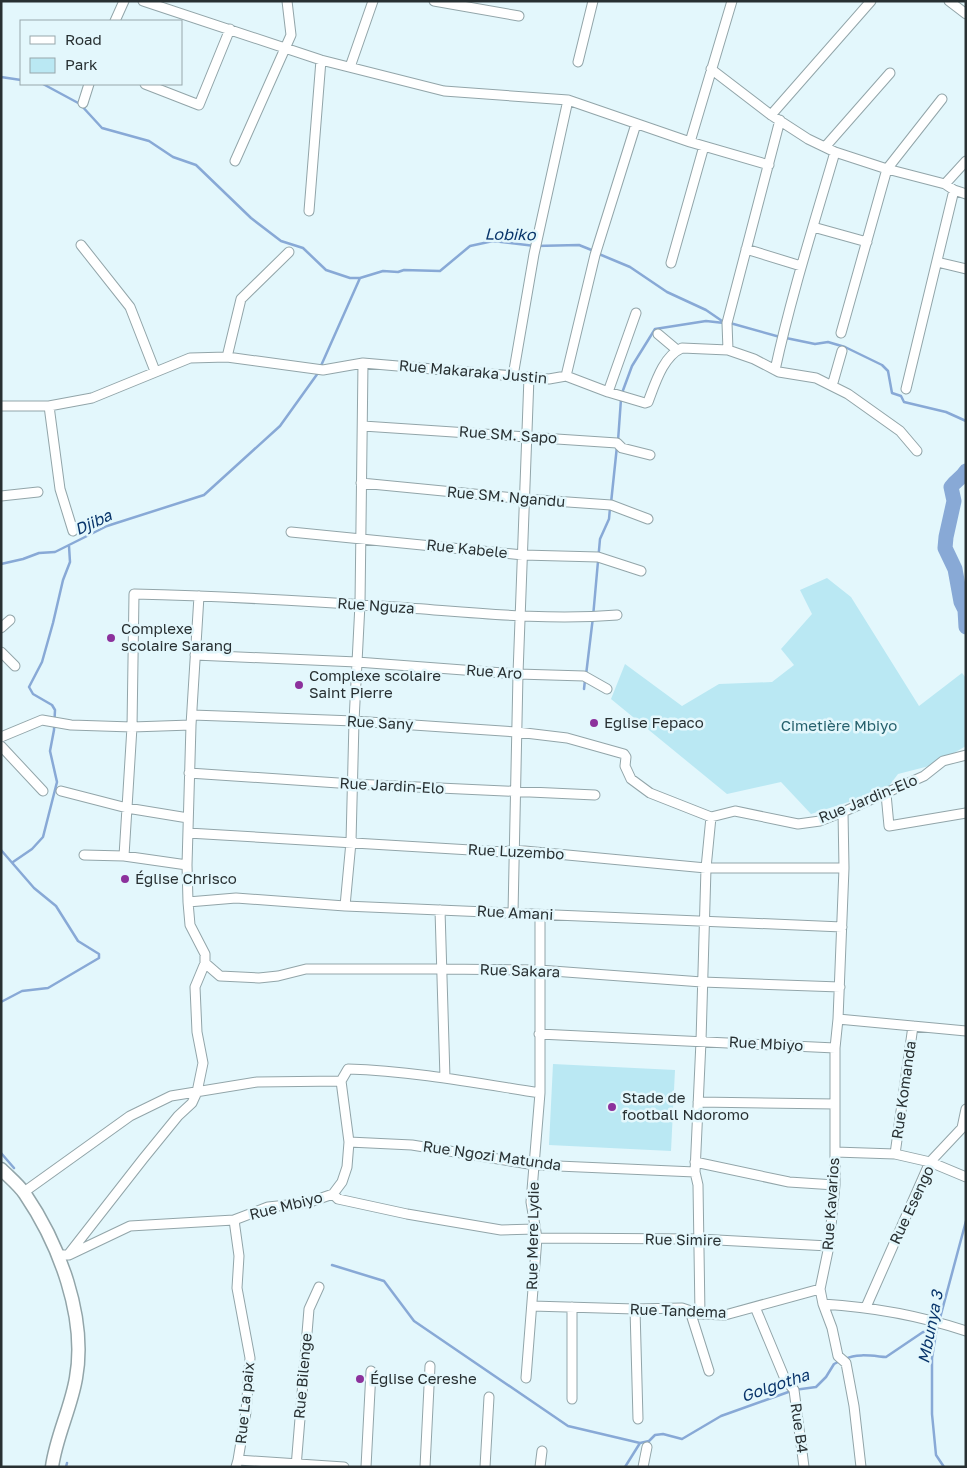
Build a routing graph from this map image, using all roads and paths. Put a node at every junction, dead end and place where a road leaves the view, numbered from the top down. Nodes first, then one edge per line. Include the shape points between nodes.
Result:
1 (124, 1) edge
2 (143, 1) edge
3 (287, 1) edge
4 (373, 1) edge
5 (593, 1) edge
6 (732, 1) edge
7 (872, 1) edge
8 (949, 1) edge
9 (438, 2) edge
10 (966, 14) edge
11 (519, 16) dead end
12 (114, 20) edge
13 (230, 29) junction
14 (286, 48) junction
15 (321, 60) junction
16 (578, 62) dead end
17 (350, 67) junction
18 (710, 69) junction
19 (890, 73) dead end
20 (89, 85) edge
21 (148, 85) edge
22 (942, 99) dead end
23 (568, 100) junction
24 (83, 103) dead end
25 (771, 116) junction
26 (780, 120) junction
27 (636, 124) junction
28 (690, 142) junction
29 (704, 146) junction
30 (825, 147) junction
31 (835, 152) junction
32 (966, 160) edge
33 (235, 161) dead end
34 (769, 165) junction
35 (886, 168) junction
36 (945, 184) junction
37 (954, 190) junction
38 (966, 194) edge
39 (309, 211) dead end
40 (813, 227) junction
41 (867, 242) junction
42 (81, 245) dead end
43 (746, 249) junction
44 (289, 252) dead end
45 (937, 262) junction
46 (670, 263) dead end
47 (801, 266) junction
48 (966, 269) edge
49 (636, 313) dead end
50 (841, 333) dead end
51 (658, 334) dead end
52 (676, 350) junction
53 (728, 350) junction
54 (842, 351) dead end
55 (227, 357) junction
56 (363, 363) junction
57 (775, 370) junction
58 (155, 371) junction
59 (513, 376) junction
60 (566, 376) junction
61 (529, 377) junction
62 (832, 386) junction
63 (906, 389) dead end
64 (608, 392) junction
65 (1, 406) edge
66 (49, 406) junction
67 (363, 426) junction
68 (527, 436) junction
69 (917, 451) dead end
70 (650, 455) dead end
71 (361, 483) junction
72 (38, 492) dead end
73 (1, 496) edge
74 (525, 499) junction
75 (648, 519) dead end
76 (73, 531) dead end
77 (291, 532) dead end
78 (361, 538) junction
79 (523, 555) junction
80 (641, 571) dead end
81 (199, 596) junction
82 (360, 604) junction
83 (618, 615) dead end
84 (521, 616) junction
85 (10, 620) dead end
86 (1, 628) edge
87 (1, 652) edge
88 (196, 655) junction
89 (357, 662) junction
90 (15, 666) dead end
91 (518, 674) junction
92 (608, 689) dead end
93 (192, 715) junction
94 (354, 721) junction
95 (191, 725) junction
96 (132, 727) junction
97 (517, 732) junction
98 (1, 736) edge
99 (1, 746) edge
100 (966, 755) edge
101 (190, 773) junction
102 (353, 784) junction
103 (44, 790) dead end
104 (61, 791) dead end
105 (515, 792) junction
106 (886, 794) junction
107 (596, 795) dead end
108 (127, 808) junction
109 (843, 812) junction
110 (966, 813) edge
111 (711, 817) junction
112 (188, 818) junction
113 (188, 833) junction
114 (351, 842) junction
115 (514, 850) junction
116 (84, 855) dead end
117 (124, 856) junction
118 (187, 865) junction
119 (706, 868) junction
120 (844, 868) junction
121 (188, 902) junction
122 (345, 906) junction
123 (440, 910) junction
124 (513, 913) junction
125 (540, 915) junction
126 (704, 922) junction
127 (842, 927) junction
128 (205, 963) junction
129 (441, 969) junction
130 (539, 970) junction
131 (702, 982) junction
132 (840, 987) junction
133 (838, 1019) junction
134 (914, 1026) junction
135 (966, 1031) edge
136 (539, 1034) junction
137 (702, 1041) junction
138 (835, 1048) junction
139 (445, 1078) junction
140 (341, 1081) junction
141 (198, 1092) junction
142 (540, 1093) junction
143 (698, 1102) junction
144 (835, 1104) junction
145 (966, 1109) edge
146 (349, 1142) junction
147 (835, 1152) junction
148 (895, 1154) junction
149 (695, 1162) junction
150 (930, 1162) junction
151 (535, 1165) junction
152 (1, 1169) edge
153 (695, 1172) junction
154 (966, 1177) edge
155 (835, 1185) junction
156 (24, 1192) junction
157 (333, 1194) junction
158 (234, 1220) junction
159 (536, 1234) junction
160 (698, 1239) junction
161 (829, 1246) junction
162 (63, 1255) junction
163 (319, 1287) dead end
164 (820, 1289) junction
165 (823, 1304) junction
166 (532, 1306) junction
167 (572, 1307) junction
168 (755, 1307) junction
169 (866, 1307) junction
170 (635, 1309) junction
171 (690, 1311) junction
172 (700, 1314) junction
173 (966, 1331) edge
174 (430, 1366) dead end
175 (371, 1371) dead end
176 (709, 1371) dead end
177 (526, 1378) dead end
178 (489, 1397) dead end
179 (572, 1399) dead end
180 (638, 1419) dead end
181 (647, 1447) dead end
182 (542, 1450) dead end
183 (237, 1464) edge
184 (296, 1466) edge
185 (52, 1467) edge
186 (344, 1467) edge
187 (366, 1467) edge
188 (425, 1467) edge
189 (485, 1467) edge
190 (540, 1467) edge
191 (643, 1467) edge
192 (804, 1467) edge
193 (861, 1467) edge

1 - 12 street
2 - 13 street
3 - 14 street via 291,35
4 - 17 street
5 - 16 street
6 - 18 street
7 - 25 street
8 - 10 street
9 - 11 street
13 - 14 street
13 - 21 street via 199,105
14 - 15 street
14 - 33 street
15 - 17 street
15 - 39 street
17 - 23 street via 444,91
18 - 25 street
18 - 28 street
19 - 30 street
20 - 24 street
22 - 35 street
23 - 27 street
23 - 59 street via 534,254
25 - 26 street
26 - 30 street
26 - 34 street
27 - 28 street
27 - 60 street via 595,255
28 - 29 street
29 - 34 street
29 - 46 street
30 - 31 street
31 - 35 street
31 - 40 street
32 - 36 street
34 - 43 street
35 - 36 street
35 - 41 street
36 - 37 street
37 - 38 street
37 - 45 street
40 - 41 street
40 - 47 street
41 - 50 street
42 - 58 street via 130,307
43 - 47 street
43 - 53 street via 727,323
44 - 55 street via 240,298
45 - 48 street
45 - 63 street
47 - 57 street
49 - 64 street
51 - 52 street
52 - 53 street
52 - 64 street, Rue Makaraka Justin via 661,370 648,402
53 - 57 street
54 - 62 street
55 - 56 street, Rue Makaraka Justin via 323,370
55 - 58 street via 190,358
56 - 59 street, Rue Makaraka Justin
56 - 67 street
57 - 62 street via 816,378
58 - 66 street via 92,398
59 - 61 street, Rue Makaraka Justin
60 - 61 street, Rue Makaraka Justin via 550,380
60 - 64 street, Rue Makaraka Justin
61 - 68 street
62 - 69 street via 900,432
65 - 66 street
66 - 76 street via 60,489
67 - 68 street, Rue SM. Sapo
67 - 71 street
68 - 70 street, Rue SM. Sapo via 617,443 622,448
68 - 74 street
71 - 74 street, Rue SM. Ngandu
71 - 78 street
72 - 73 street
74 - 75 street, Rue SM. Ngandu via 610,505
74 - 79 street
77 - 78 street, Rue Kabele
78 - 79 street, Rue Kabele
78 - 82 street
79 - 80 street, Rue Kabele via 598,557
79 - 84 street
81 - 82 street, Rue Nguza
81 - 88 street
81 - 96 street, Rue Nguza via 134,594
82 - 84 street, Rue Nguza
82 - 89 street
83 - 84 street, Rue Nguza
84 - 91 street
85 - 86 street
87 - 90 street
88 - 89 street, Rue Aro
88 - 93 street
89 - 91 street, Rue Aro
89 - 94 street
91 - 92 street, Rue Aro via 588,677
91 - 97 street
93 - 94 street, Rue Sany
93 - 95 street
94 - 97 street, Rue Sany
94 - 102 street
95 - 96 street
95 - 101 street
96 - 98 street via 71,725 42,720
96 - 108 street
97 - 105 street
97 - 111 street, Rue Sany via 567,738 624,754 631,779 650,793
99 - 103 street
100 - 106 street, Rue Jardin-Elo via 942,761 924,776
101 - 102 street, Rue Jardin-Elo
101 - 112 street
102 - 105 street, Rue Jardin-Elo
102 - 114 street
104 - 108 street
105 - 107 street, Rue Jardin-Elo
105 - 115 street
106 - 109 street, Rue Jardin-Elo
106 - 110 street via 889,826
108 - 112 street
108 - 117 street
109 - 111 street, Rue Jardin-Elo via 820,821 798,824 735,812
109 - 120 street
111 - 119 street
112 - 113 street
113 - 114 street, Rue Luzembo
113 - 118 street
114 - 115 street, Rue Luzembo
114 - 122 street
115 - 119 street, Rue Luzembo
115 - 124 street
116 - 117 street
117 - 118 street
118 - 121 street
119 - 120 street, Rue Luzembo
119 - 126 street
120 - 127 street
121 - 122 street, Rue Amani via 236,898
121 - 128 street via 190,925 205,954
122 - 123 street, Rue Amani
123 - 124 street, Rue Amani
123 - 129 street
124 - 125 street, Rue Amani
125 - 126 street, Rue Amani
125 - 130 street, Rue Mere Lydie
126 - 127 street, Rue Amani
126 - 131 street
127 - 132 street
128 - 129 street, Rue Sakara via 220,976 259,978 306,969
128 - 141 street via 195,986 197,1032 203,1063
129 - 130 street, Rue Sakara
129 - 139 street
130 - 131 street, Rue Sakara
130 - 136 street, Rue Mere Lydie
131 - 132 street, Rue Sakara
131 - 137 street
132 - 133 street
133 - 134 street
133 - 138 street
134 - 135 street
134 - 148 street, Rue Komanda
136 - 137 street, Rue Mbiyo
136 - 142 street, Rue Mere Lydie
137 - 138 street, Rue Mbiyo
137 - 143 street
138 - 144 street, Rue Kavarios
139 - 140 street via 348,1070
139 - 142 street
140 - 141 street via 257,1082
140 - 146 street, Rue Mbiyo
141 - 156 street via 172,1096 130,1116
141 - 162 street
142 - 151 street, Rue Mere Lydie
143 - 144 street
143 - 149 street
144 - 147 street, Rue Kavarios
145 - 150 street, Rue Esengo via 962,1128
146 - 151 street, Rue Ngozi Matunda via 412,1144
146 - 157 street, Rue Mbiyo via 347,1167
147 - 148 street
147 - 155 street, Rue Kavarios
148 - 150 street
149 - 153 street
149 - 155 street via 789,1182
150 - 154 street
150 - 169 street, Rue Esengo
151 - 153 street, Rue Ngozi Matunda
151 - 159 street, Rue Mere Lydie via 531,1202
152 - 156 street
153 - 160 street
155 - 161 street, Rue Kavarios
156 - 162 street
157 - 158 street, Rue Mbiyo via 307,1203 268,1207
157 - 159 street, Rue Simire via 338,1199 407,1214
158 - 162 street, Rue Mbiyo via 130,1226
158 - 183 street, Rue La paix via 239,1256 237,1288 250,1358 246,1412
159 - 160 street, Rue Simire
159 - 166 street, Rue Mere Lydie
160 - 161 street, Rue Simire
160 - 172 street
161 - 164 street, Rue Kavarios
162 - 185 street via 79,1343 76,1379
163 - 184 street, Rue Bilenge via 308,1309
164 - 165 street, Rue Kavarios
164 - 168 street, Rue Tandema
165 - 169 street
165 - 193 street, Rue Kavarios via 838,1356 846,1363
166 - 167 street, Rue Tandema
166 - 177 street, Rue Mere Lydie
167 - 170 street, Rue Tandema
167 - 179 street
168 - 172 street, Rue Tandema via 725,1315
168 - 192 street, Rue B4 via 785,1379 794,1390
169 - 173 street
170 - 171 street, Rue Tandema via 682,1308
170 - 180 street
171 - 172 street, Rue Tandema
171 - 176 street
174 - 188 street
175 - 187 street
178 - 189 street
181 - 191 street
182 - 190 street
183 - 184 street
184 - 186 street

